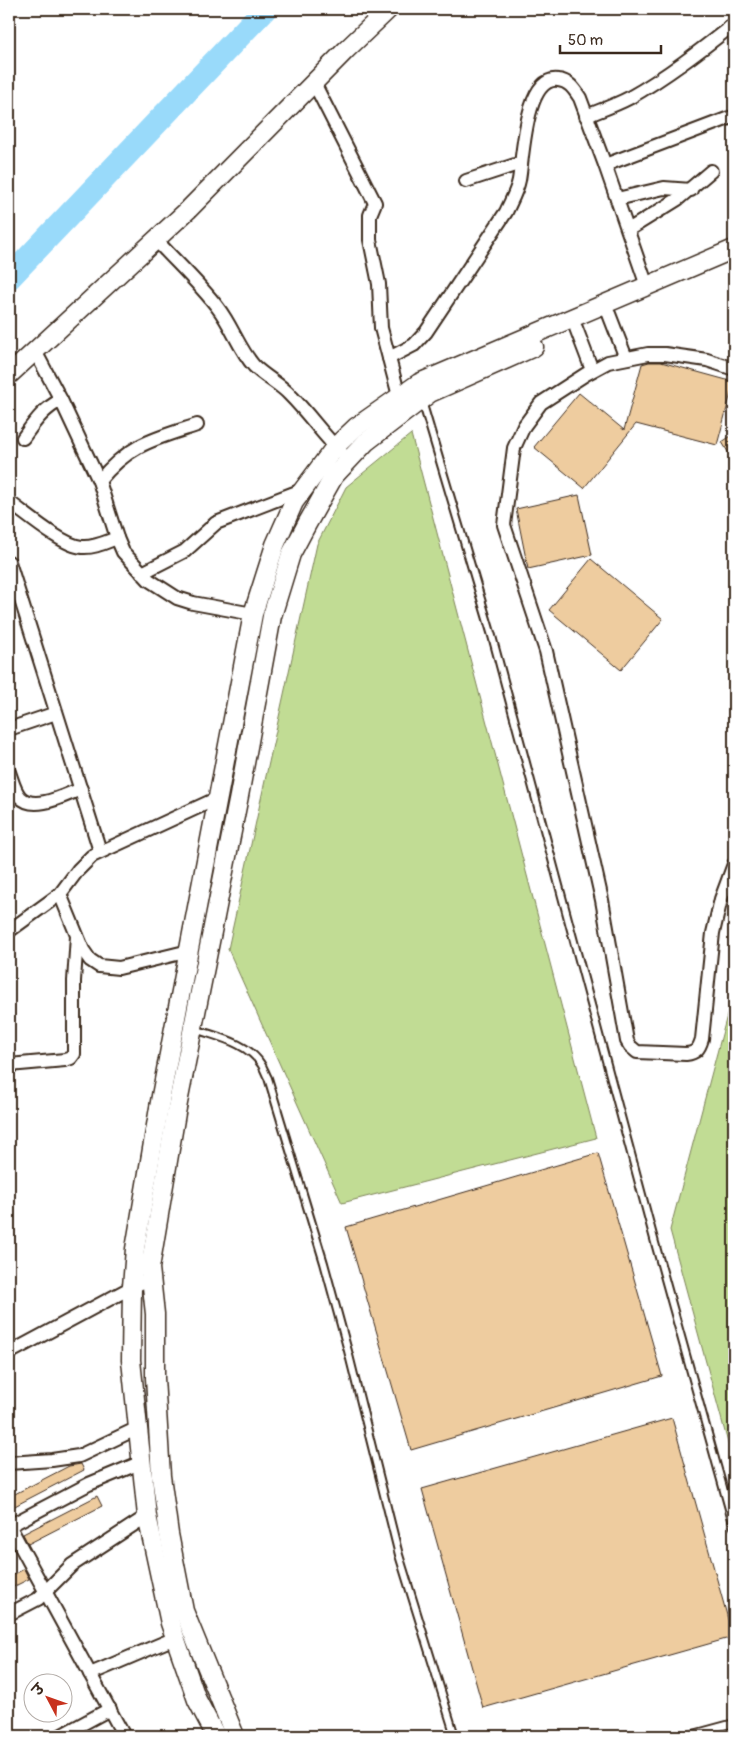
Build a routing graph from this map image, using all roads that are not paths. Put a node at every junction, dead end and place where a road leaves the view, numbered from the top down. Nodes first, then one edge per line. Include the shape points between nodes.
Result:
1 (389, 9) edge
2 (734, 24) edge
3 (314, 83) junction
4 (586, 116) junction
5 (734, 118) edge
6 (521, 164) junction
7 (605, 165) junction
8 (711, 172) dead end
9 (466, 181) dead end
10 (691, 190) junction
11 (617, 199) junction
12 (628, 230) junction
13 (156, 240) junction
14 (734, 248) edge
15 (734, 262) edge
16 (646, 286) junction
17 (609, 314) junction
18 (576, 328) junction
19 (35, 351) junction
20 (389, 358) junction
21 (626, 358) junction
22 (734, 369) edge
23 (592, 370) junction
24 (9, 376) edge
25 (399, 396) junction
26 (60, 400) junction
27 (421, 400) junction
28 (197, 425) dead end
29 (23, 438) dead end
30 (335, 448) junction
31 (349, 460) junction
32 (99, 481) junction
33 (302, 490) junction
34 (9, 502) edge
35 (116, 538) junction
36 (9, 562) edge
37 (142, 573) junction
38 (253, 614) junction
39 (56, 713) junction
40 (9, 729) edge
41 (9, 772) edge
42 (80, 789) junction
43 (218, 798) junction
44 (100, 851) junction
45 (734, 864) edge
46 (60, 894) junction
47 (9, 931) edge
48 (77, 936) junction
49 (189, 951) junction
50 (192, 1028) junction
51 (9, 1066) edge
52 (152, 1278) junction
53 (132, 1287) junction
54 (9, 1353) edge
55 (138, 1428) junction
56 (142, 1462) junction
57 (9, 1463) edge
58 (147, 1516) junction
59 (9, 1526) edge
60 (734, 1527) edge
61 (46, 1593) junction
62 (9, 1614) edge
63 (175, 1638) junction
64 (90, 1674) junction
65 (110, 1709) junction
66 (734, 1723) edge
67 (60, 1736) edge
68 (124, 1736) edge
69 (216, 1736) edge
70 (235, 1736) edge
71 (455, 1736) edge
72 (686, 1736) edge

1 - 3 main road
2 - 4 street via 635,94
3 - 13 main road
3 - 20 street via 375,203 370,215 370,240 379,284 381,328
4 - 6 street via 574,88 565,81 554,79 545,84 533,102 525,129
4 - 7 street
5 - 7 street
6 - 9 street
6 - 20 street via 516,191 506,212 426,332 414,345
7 - 11 street
8 - 10 street
10 - 11 street via 664,188
10 - 12 street
11 - 12 street
12 - 16 street
13 - 19 main road
13 - 30 street via 218,308 256,368 291,396
14 - 16 main road
15 - 17 main road
16 - 25 main road via 419,383
17 - 18 main road
17 - 21 street
18 - 23 street
18 - 27 main road
19 - 24 main road
19 - 26 street
20 - 25 street
21 - 22 street via 666,354 707,360
21 - 23 street
23 - 45 street via 541,403 524,426 514,448 504,525 546,651 602,900 627,1041 637,1052 686,1054 699,1048 713,933
25 - 30 main road via 356,427
26 - 29 street via 44,411
26 - 32 street
27 - 31 main road via 366,442
27 - 60 lane via 492,636
28 - 32 street via 134,448
30 - 31 street
30 - 33 main road
31 - 50 main road via 334,476 291,554 272,616
32 - 35 street
33 - 37 street via 216,523 185,551
33 - 38 main road via 275,545
34 - 35 street via 76,546 94,547
35 - 37 street via 123,552
36 - 39 street
37 - 38 street via 177,598
38 - 43 main road
39 - 40 street
39 - 42 street
41 - 42 street via 20,797 32,803 39,804
42 - 44 street
43 - 44 street
43 - 49 main road
44 - 46 street via 86,862
46 - 47 street
46 - 48 street
48 - 49 street via 90,960 108,968
48 - 51 street via 74,1054 66,1060
49 - 53 main road via 135,1249
50 - 52 main road via 163,1186 150,1268
50 - 71 lane via 233,1042 248,1051 268,1078 348,1351 399,1555
52 - 53 street
52 - 70 main road via 154,1378 168,1534 184,1610
53 - 54 street
53 - 55 main road via 131,1360
55 - 56 main road
55 - 57 street via 79,1456
56 - 58 main road
56 - 59 street via 89,1484
58 - 61 street via 72,1565
58 - 63 main road
59 - 61 street
61 - 62 street
61 - 64 street
63 - 64 street
63 - 69 main road via 197,1700
64 - 65 street
65 - 67 street
65 - 68 street
66 - 72 lane

